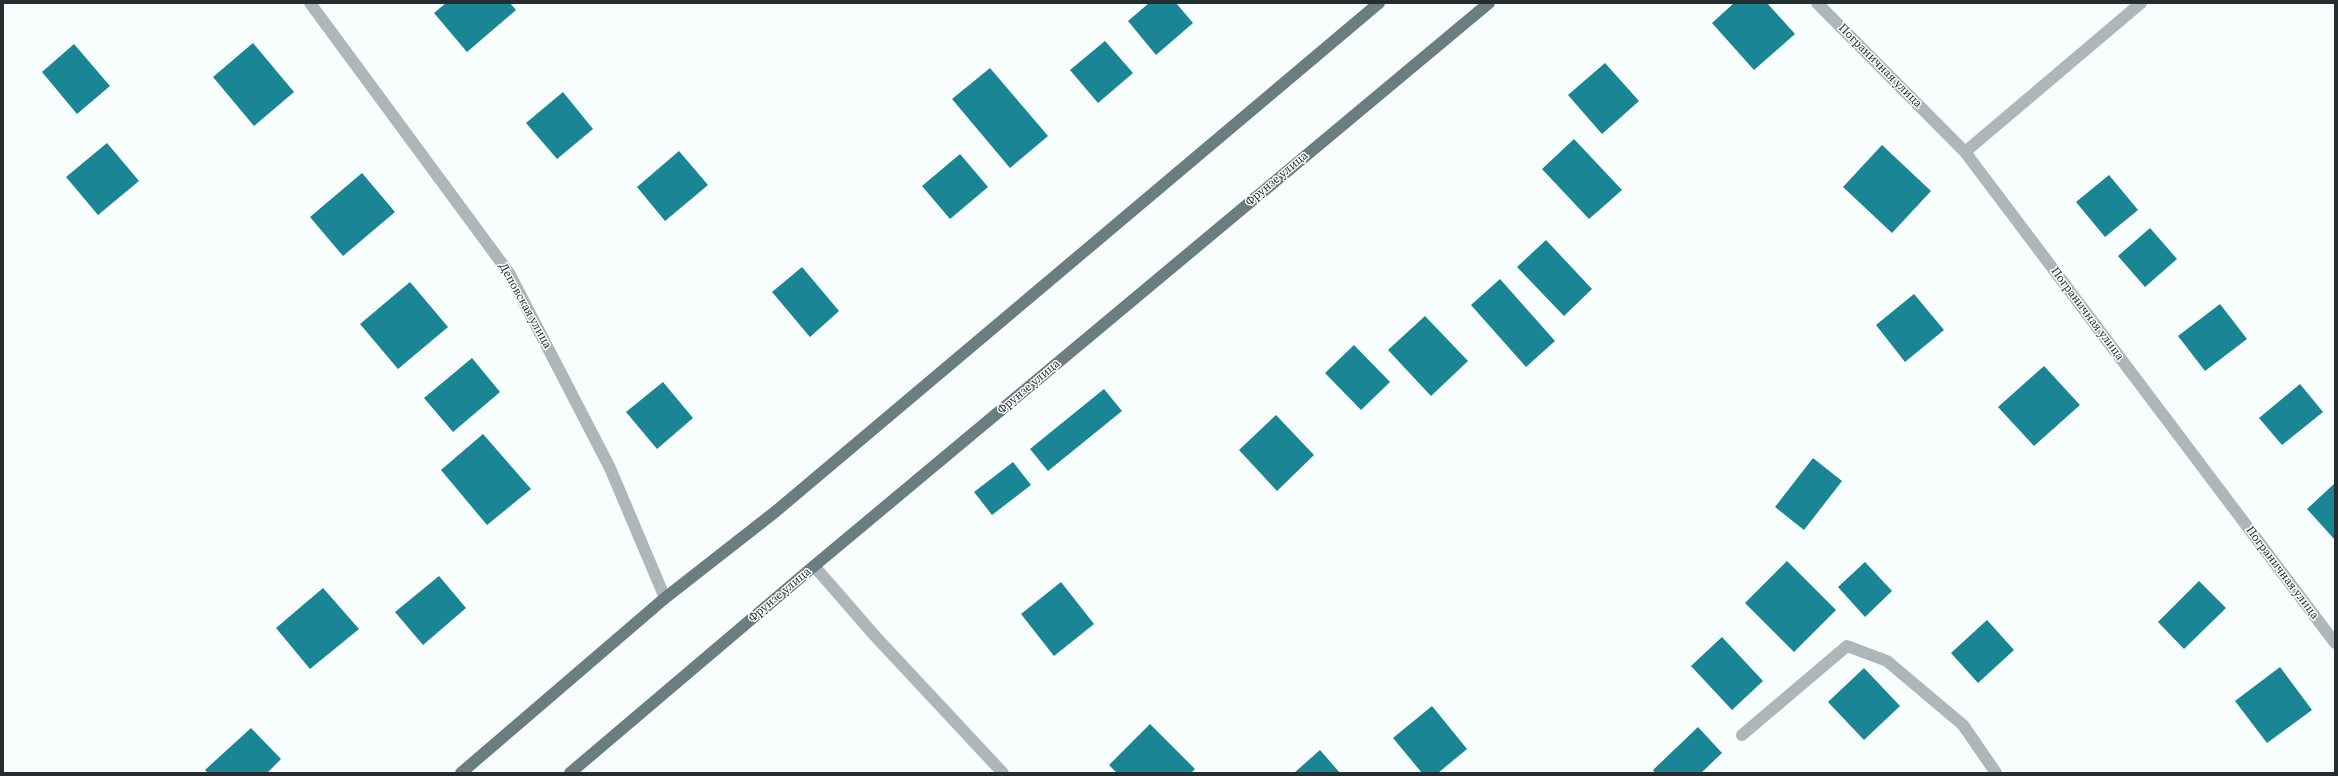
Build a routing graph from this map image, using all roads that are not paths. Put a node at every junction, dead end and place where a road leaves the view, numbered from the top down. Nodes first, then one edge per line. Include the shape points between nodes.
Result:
1 (310, 3) edge
2 (1379, 3) edge
3 (1489, 3) edge
4 (1818, 3) edge
5 (2141, 3) edge
6 (1965, 152) junction
7 (814, 566) junction
8 (665, 598) junction
9 (2335, 643) edge
10 (1742, 735) dead end
11 (461, 773) edge
12 (570, 773) edge
13 (1003, 773) edge
14 (1996, 773) edge

1 - 8 street, Деповская улица via 509,273 610,468
2 - 8 main road via 775,512
3 - 7 main road, Фрунзе улица
4 - 6 street, Пограничная улица
5 - 6 street
6 - 9 street, Пограничная улица
7 - 12 main road, Фрунзе улица
7 - 13 street via 891,654
8 - 11 main road
10 - 14 street via 1846,646 1887,661 1963,725

